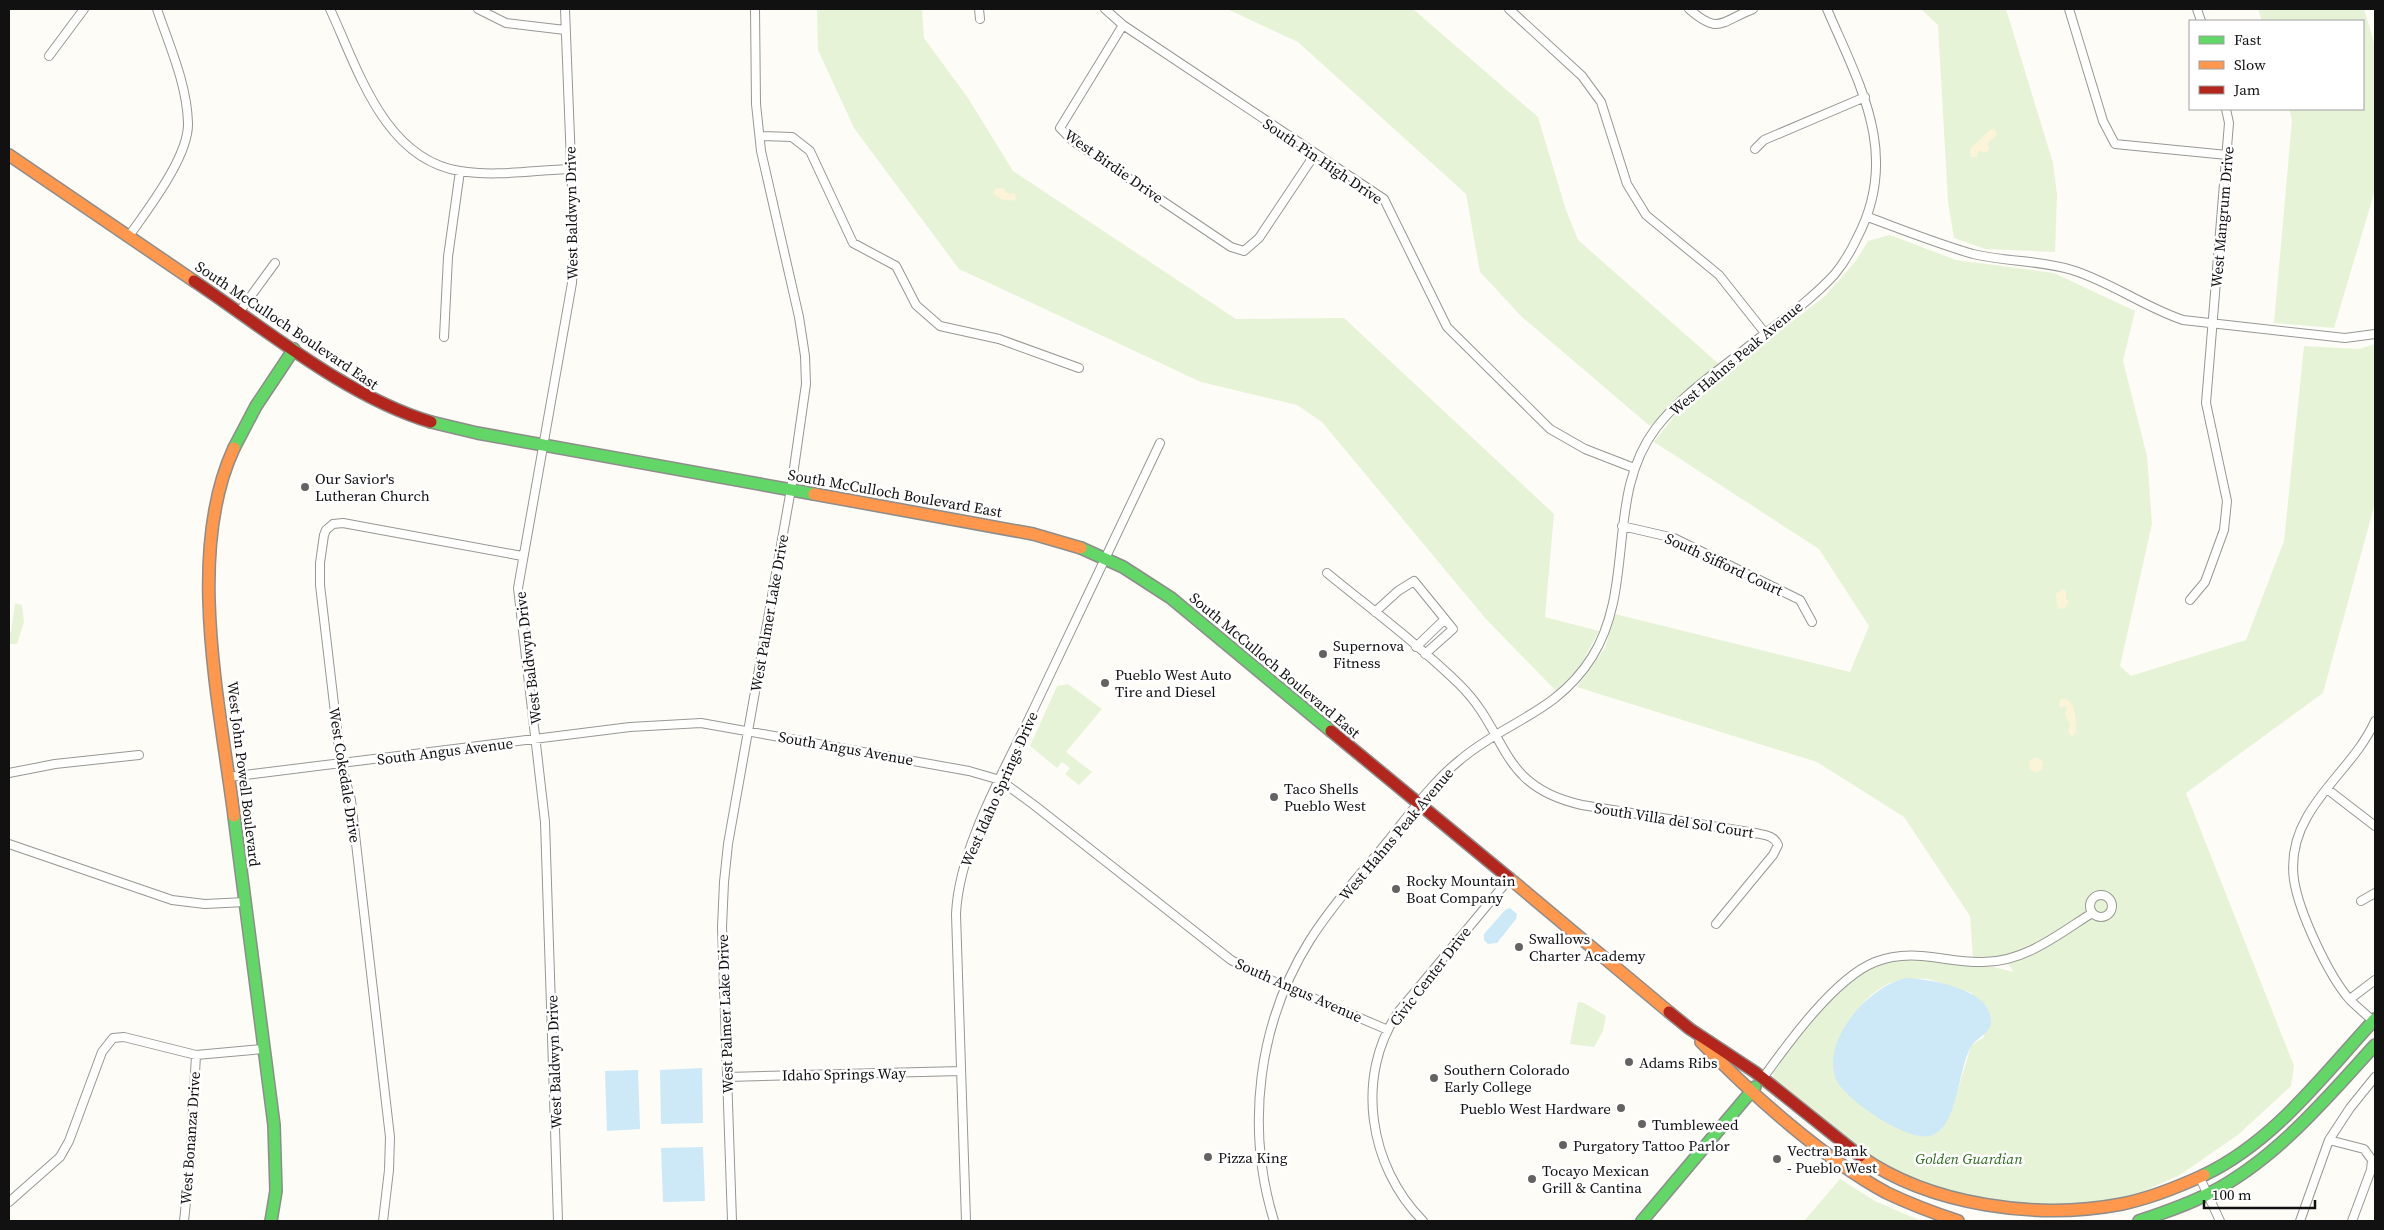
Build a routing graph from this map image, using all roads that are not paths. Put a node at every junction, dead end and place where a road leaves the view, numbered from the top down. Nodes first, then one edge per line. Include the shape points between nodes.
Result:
1 (84, 9) edge
2 (157, 9) edge
3 (330, 9) edge
4 (478, 9) edge
5 (565, 9) edge
6 (755, 9) edge
7 (979, 9) edge
8 (1105, 9) edge
9 (1509, 9) edge
10 (1690, 9) edge
11 (1753, 9) edge
12 (1827, 9) edge
13 (2069, 9) edge
14 (980, 19) dead end
15 (1122, 25) junction
16 (566, 30) junction
17 (49, 56) dead end
18 (1865, 97) junction
19 (2226, 110) edge
20 (760, 136) junction
21 (1755, 149) dead end
22 (9, 154) edge
23 (1315, 154) junction
24 (2227, 155) junction
25 (571, 169) junction
26 (460, 171) junction
27 (1868, 217) junction
28 (129, 236) junction
29 (275, 263) dead end
30 (240, 311) junction
31 (2212, 325) junction
32 (1765, 333) junction
33 (2375, 334) edge
34 (444, 337) dead end
35 (294, 349) junction
36 (1079, 368) dead end
37 (1160, 443) dead end
38 (544, 445) junction
39 (1634, 468) junction
40 (791, 489) junction
41 (1622, 526) junction
42 (522, 556) junction
43 (1105, 558) junction
44 (1327, 573) dead end
45 (2190, 600) dead end
46 (1375, 612) junction
47 (1444, 619) junction
48 (1812, 622) dead end
49 (1416, 647) junction
50 (1425, 654) junction
51 (2375, 721) edge
52 (748, 730) junction
53 (1495, 736) junction
54 (538, 740) junction
55 (139, 755) dead end
56 (341, 764) junction
57 (9, 773) edge
58 (229, 777) junction
59 (1000, 780) junction
60 (2327, 789) junction
61 (1419, 803) junction
62 (2375, 826) edge
63 (9, 844) edge
64 (1509, 879) junction
65 (2375, 893) edge
66 (2361, 901) dead end
67 (245, 902) junction
68 (2092, 913) dead end
69 (1716, 924) dead end
70 (2375, 980) edge
71 (1286, 986) junction
72 (2350, 1000) junction
73 (2375, 1021) edge
74 (1690, 1029) junction
75 (1388, 1030) junction
76 (2375, 1045) edge
77 (264, 1049) junction
78 (196, 1055) junction
79 (961, 1071) junction
80 (727, 1077) junction
81 (1763, 1078) junction
82 (2375, 1078) edge
83 (1752, 1092) junction
84 (2329, 1140) junction
85 (2200, 1178) junction
86 (2208, 1195) junction
87 (9, 1202) edge
88 (184, 1221) edge
89 (272, 1221) edge
90 (383, 1221) edge
91 (558, 1221) edge
92 (732, 1221) edge
93 (966, 1221) edge
94 (1274, 1221) edge
95 (1423, 1221) edge
96 (1642, 1221) edge
97 (1958, 1221) edge
98 (2139, 1221) edge
99 (2220, 1221) edge
100 (2300, 1221) edge
101 (2352, 1221) edge

1 - 17 street
2 - 28 street via 182,84 188,124 177,163
3 - 26 street via 374,103 394,133 419,156
4 - 16 street via 506,24
5 - 16 street, West Baldwyn Drive
6 - 20 street, West Palmer Lake Drive via 756,104
7 - 14 street
8 - 15 street, South Pin High Drive
9 - 32 street via 1582,76 1601,102 1627,184 1646,215 1719,275
10 - 11 street via 1706,23 1719,25
12 - 18 street, West Hahns Peak Avenue
13 - 24 street via 2103,121 2115,144
15 - 23 street, South Pin High Drive
15 - 23 street, West Birdie Drive via 1060,128 1073,141 1223,242 1244,250 1259,238
16 - 25 street, West Baldwyn Drive
18 - 21 street via 1764,140
18 - 27 street, West Hahns Peak Avenue via 1876,140 1876,182
19 - 24 street, West Mangrum Drive via 2229,123
20 - 36 street via 792,137 810,151 854,242 896,266 916,305 940,326 999,339
20 - 40 street, West Palmer Lake Drive via 765,174 800,317 805,356 804,409
22 - 28 main road, South McCulloch Boulevard East
23 - 39 street, South Pin High Drive via 1384,199 1447,327 1550,429 1585,449
24 - 31 street, West Mangrum Drive
25 - 26 street
25 - 38 street, West Baldwyn Drive via 572,283
26 - 34 street via 448,257
27 - 31 street via 1974,254 2054,264 2074,270 2158,312
27 - 32 street, West Hahns Peak Avenue via 1846,259 1833,276
28 - 30 main road, South McCulloch Boulevard East
29 - 30 street
30 - 35 main road, South McCulloch Boulevard East
31 - 33 street via 2344,338
31 - 45 street, West Mangrum Drive via 2206,403 2227,501 2224,530 2205,582
32 - 39 street, West Hahns Peak Avenue via 1668,414 1646,442
35 - 38 main road, South McCulloch Boulevard East via 357,392 406,415 456,429
35 - 58 main road, West John Powell Boulevard via 238,439 213,520 207,571 208,603
37 - 43 street, West Idaho Springs Drive
38 - 40 main road, South McCulloch Boulevard East
38 - 42 street, West Baldwyn Drive
39 - 41 street, West Hahns Peak Avenue
40 - 43 main road, South McCulloch Boulevard East via 1033,534
40 - 52 street, West Palmer Lake Drive
41 - 48 street, South Sifford Court via 1674,538 1800,600
41 - 53 street, West Hahns Peak Avenue via 1614,595 1594,654 1553,701
42 - 54 street, West Baldwyn Drive via 519,598
42 - 56 street, West Cokedale Drive via 354,524 337,523 326,530 320,563 321,608
43 - 59 street, West Idaho Springs Drive
43 - 61 main road, South McCulloch Boulevard East via 1171,598
44 - 46 street
46 - 47 street via 1398,590 1414,581
46 - 49 street
47 - 49 street
47 - 50 street via 1453,629
49 - 50 street
50 - 53 street via 1468,694
51 - 60 street via 2365,740
52 - 54 street, South Angus Avenue via 701,723 675,724
52 - 59 street, South Angus Avenue via 969,771
52 - 80 street, West Palmer Lake Drive via 724,882 722,927
53 - 61 street, West Hahns Peak Avenue via 1459,760
53 - 69 street, South Villa del Sol Court via 1523,778 1540,791 1562,800 1761,834 1775,840 1778,846 1773,854
54 - 56 street, South Angus Avenue
54 - 91 street, West Baldwyn Drive via 548,874
55 - 57 street via 55,764
56 - 58 street, South Angus Avenue
56 - 90 street, West Cokedale Drive via 351,800 390,1137
58 - 67 main road, West John Powell Boulevard
59 - 71 street, South Angus Avenue via 1217,950 1245,968
59 - 79 street, West Idaho Springs Drive via 971,846 958,888
60 - 62 street
60 - 72 street via 2300,831 2294,880 2319,949
61 - 64 main road, South McCulloch Boulevard East
61 - 71 street, West Hahns Peak Avenue via 1320,925
63 - 67 street via 172,900 205,904
64 - 74 main road, South McCulloch Boulevard East
64 - 75 street, Civic Center Drive via 1438,961
65 - 66 street
67 - 77 main road, West John Powell Boulevard
68 - 81 street via 2034,949 2005,960 1977,962 1908,955 1865,967 1836,988
70 - 72 street
71 - 75 street, South Angus Avenue
71 - 94 street, West Hahns Peak Avenue via 1268,1040 1259,1096 1261,1164
72 - 73 street
73 - 85 main road, South McCulloch Boulevard East via 2270,1131 2238,1156
74 - 81 main road, South McCulloch Boulevard East
74 - 83 main road, South McCulloch Boulevard East
75 - 95 street, Civic Center Drive via 1377,1060 1373,1087 1376,1137 1392,1180
76 - 86 main road via 2272,1153
77 - 78 street
77 - 89 main road, West John Powell Boulevard via 274,1125 276,1191
78 - 87 street via 124,1037 113,1038 102,1052 60,1157
78 - 88 street, West Bonanza Drive
79 - 80 street, Idaho Springs Way
79 - 93 street, West Idaho Springs Drive
80 - 92 street, West Palmer Lake Drive
81 - 83 main road
81 - 85 main road, South McCulloch Boulevard East via 1876,1167 1928,1192 1976,1207 2036,1215 2087,1213 2152,1198
82 - 84 street
83 - 96 main road
83 - 97 main road, South McCulloch Boulevard East via 1867,1183 1915,1207
84 - 100 street
84 - 101 street via 2364,1149 2372,1160
85 - 86 street
86 - 98 main road via 2173,1211
86 - 99 street

